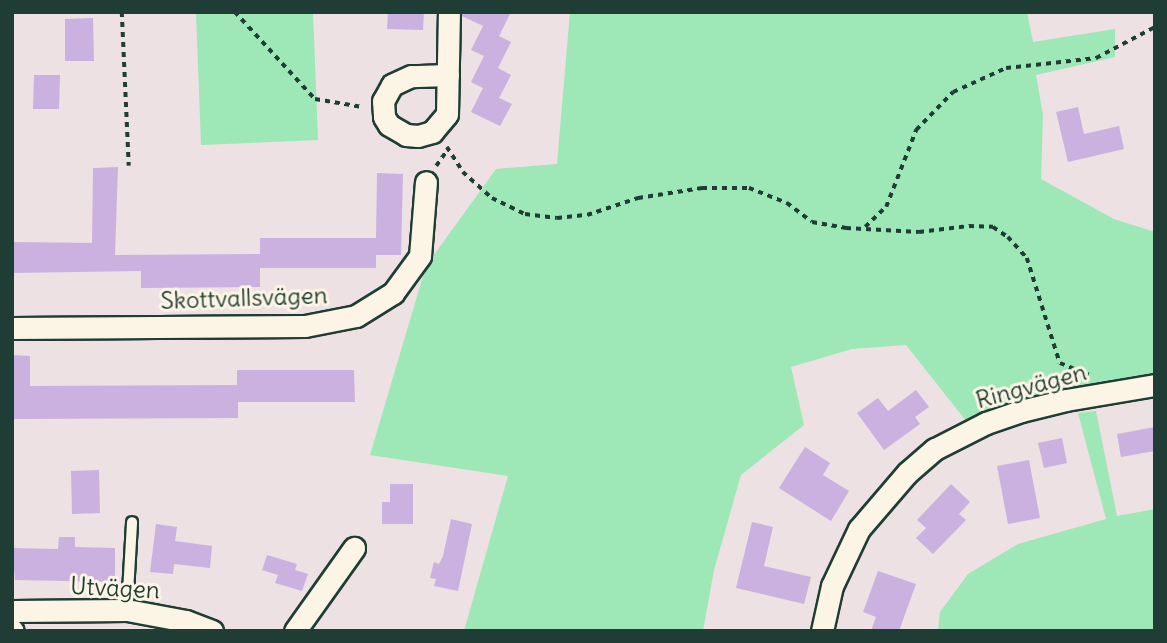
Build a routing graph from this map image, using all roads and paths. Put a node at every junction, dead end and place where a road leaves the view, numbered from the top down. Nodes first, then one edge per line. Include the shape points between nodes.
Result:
1 (122, 12) edge
2 (235, 12) edge
3 (449, 12) edge
4 (1155, 27) edge
5 (448, 75) junction
6 (382, 108) junction
7 (447, 114) junction
8 (129, 166) dead end
9 (426, 182) dead end
10 (864, 228) junction
11 (12, 328) edge
12 (1094, 377) dead end
13 (1155, 385) edge
14 (132, 522) dead end
15 (354, 548) dead end
16 (127, 610) junction
17 (12, 611) edge
18 (212, 631) edge
19 (295, 631) edge
20 (822, 631) edge

1 - 8 path
2 - 6 path via 315,99
3 - 5 street
4 - 10 path via 1096,58 1006,68 953,92 916,130 886,207
5 - 6 street via 411,76 400,81 387,92
5 - 7 street
6 - 7 street via 389,125 406,135 432,132
7 - 10 path via 447,150 463,172 492,198 525,214 587,215 650,195 749,188 787,204 812,222
9 - 11 street, Skottvallsvägen via 420,256 393,293 356,316 305,326
10 - 12 path via 919,232 969,226 993,228 1008,237 1027,258 1060,363
13 - 20 street, Ringvägen via 1021,411 986,422 935,449 907,473 859,529 832,586
14 - 16 lane
15 - 19 street
16 - 17 street, Utvägen
16 - 18 street, Utvägen

